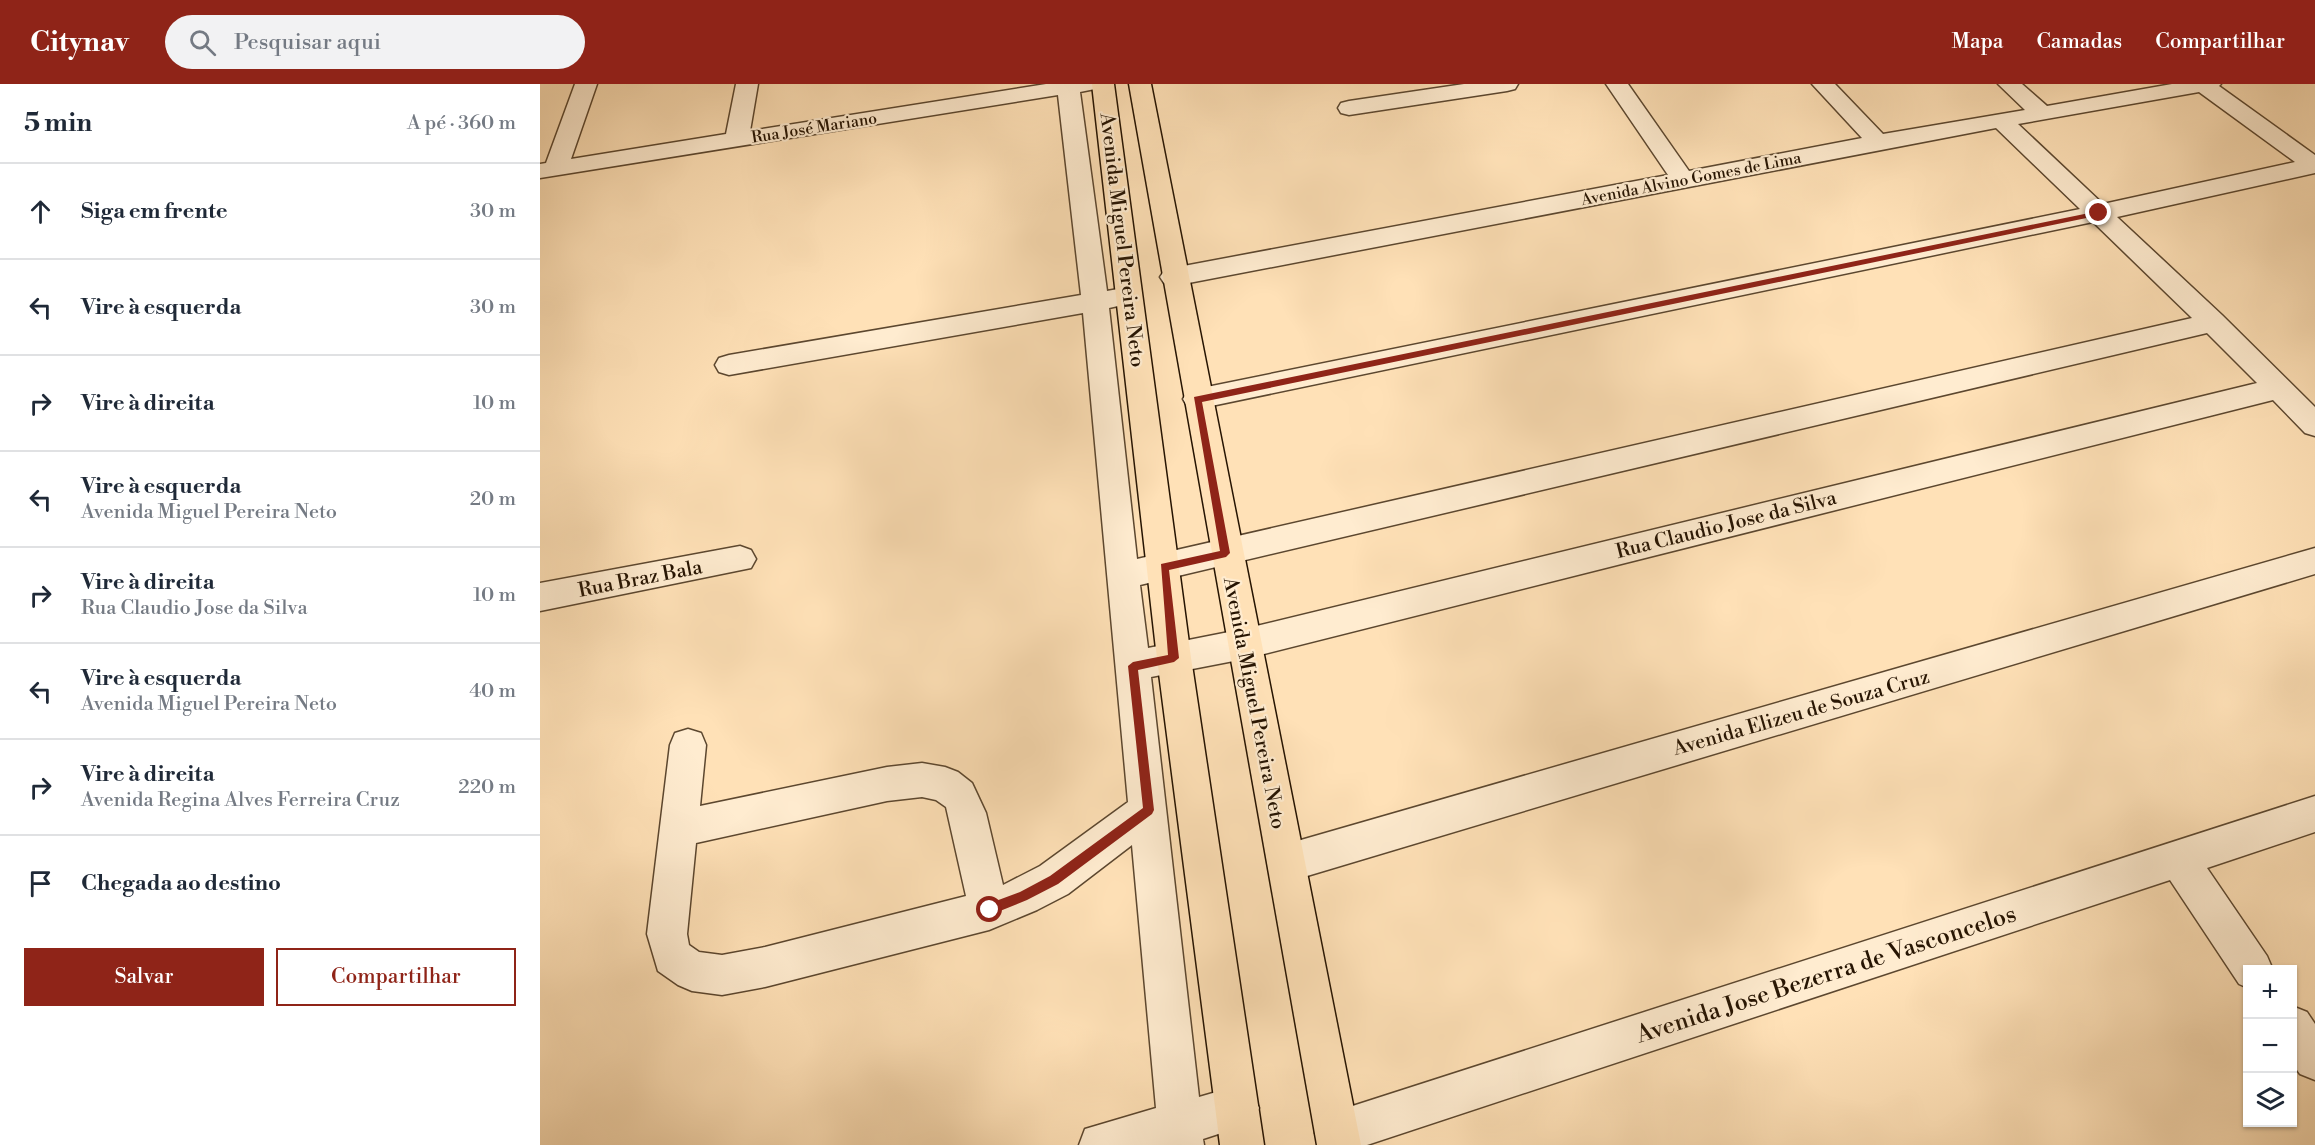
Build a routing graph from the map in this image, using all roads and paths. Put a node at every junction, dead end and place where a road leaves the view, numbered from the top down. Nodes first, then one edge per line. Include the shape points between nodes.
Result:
1 (586, 84) edge
2 (747, 84) edge
3 (1104, 84) edge
4 (1140, 84) edge
5 (1507, 84) edge
6 (1617, 84) edge
7 (1823, 84) edge
8 (2009, 84) edge
9 (2205, 84) edge
10 (1078, 86) edge
11 (1349, 108) dead end
12 (2041, 112) junction
13 (2001, 121) junction
14 (737, 139) junction
15 (1878, 142) junction
16 (2315, 166) edge
17 (548, 170) edge
18 (1683, 179) junction
19 (2099, 213) junction
20 (1173, 277) junction
21 (1130, 295) junction
22 (1095, 303) junction
23 (2213, 322) junction
24 (729, 365) dead end
25 (2278, 388) junction
26 (1197, 399) junction
27 (2315, 425) edge
28 (1226, 553) junction
29 (740, 559) dead end
30 (2315, 561) edge
31 (1164, 567) junction
32 (1122, 576) junction
33 (540, 597) edge
34 (1244, 644) junction
35 (1174, 658) junction
36 (1133, 666) junction
37 (688, 745) dead end
38 (1148, 810) junction
39 (2315, 814) edge
40 (679, 829) junction
41 (2178, 859) junction
42 (1287, 863) junction
43 (990, 910) junction
44 (2250, 965) edge
45 (2297, 1034) edge
46 (2315, 1059) edge
47 (1240, 1126) edge
48 (1181, 1134) edge
49 (1338, 1139) edge
50 (1101, 1145) edge

1 - 17 street
2 - 14 street
3 - 21 main road, Avenida Miguel Pereira Neto
4 - 20 main road, Avenida Miguel Pereira Neto
5 - 11 street
6 - 18 street
7 - 15 street
8 - 12 street
9 - 12 street, Avenida Alvino Gomes de Lima
9 - 16 street
10 - 14 street, Rua José Mariano
10 - 22 street
12 - 13 street, Avenida Alvino Gomes de Lima
13 - 15 street, Avenida Alvino Gomes de Lima
13 - 19 street
14 - 17 street, Rua José Mariano
15 - 18 street, Avenida Alvino Gomes de Lima
16 - 19 street
18 - 20 street, Avenida Alvino Gomes de Lima
19 - 23 street
19 - 26 street
20 - 26 main road, Avenida Miguel Pereira Neto
21 - 22 street
21 - 31 main road, Avenida Miguel Pereira Neto
22 - 24 street
22 - 32 street
23 - 25 street
23 - 28 street
25 - 27 street
25 - 34 street, Rua Claudio Jose da Silva
26 - 28 main road, Avenida Miguel Pereira Neto
28 - 31 street
28 - 34 main road, Avenida Miguel Pereira Neto
29 - 33 street, Rua Braz Bala
30 - 42 street, Avenida Elizeu de Souza Cruz
31 - 32 street
31 - 35 main road, Avenida Miguel Pereira Neto
32 - 36 street
34 - 35 street, Rua Claudio Jose da Silva
34 - 42 main road, Avenida Miguel Pereira Neto
35 - 36 street, Rua Claudio Jose da Silva
35 - 47 main road, Avenida Miguel Pereira Neto
36 - 38 street
37 - 40 street
38 - 43 street via 1054,880
38 - 48 street
39 - 41 street, Avenida Jose Bezerra de Vasconcelos
40 - 43 street via 887,784 922,780 945,784 959,795 968,813
40 - 43 street via 667,934 672,957 692,972 722,975 754,969
41 - 44 street
41 - 49 street, Avenida Jose Bezerra de Vasconcelos
42 - 49 main road, Avenida Miguel Pereira Neto
45 - 46 street
47 - 48 street
48 - 50 street

